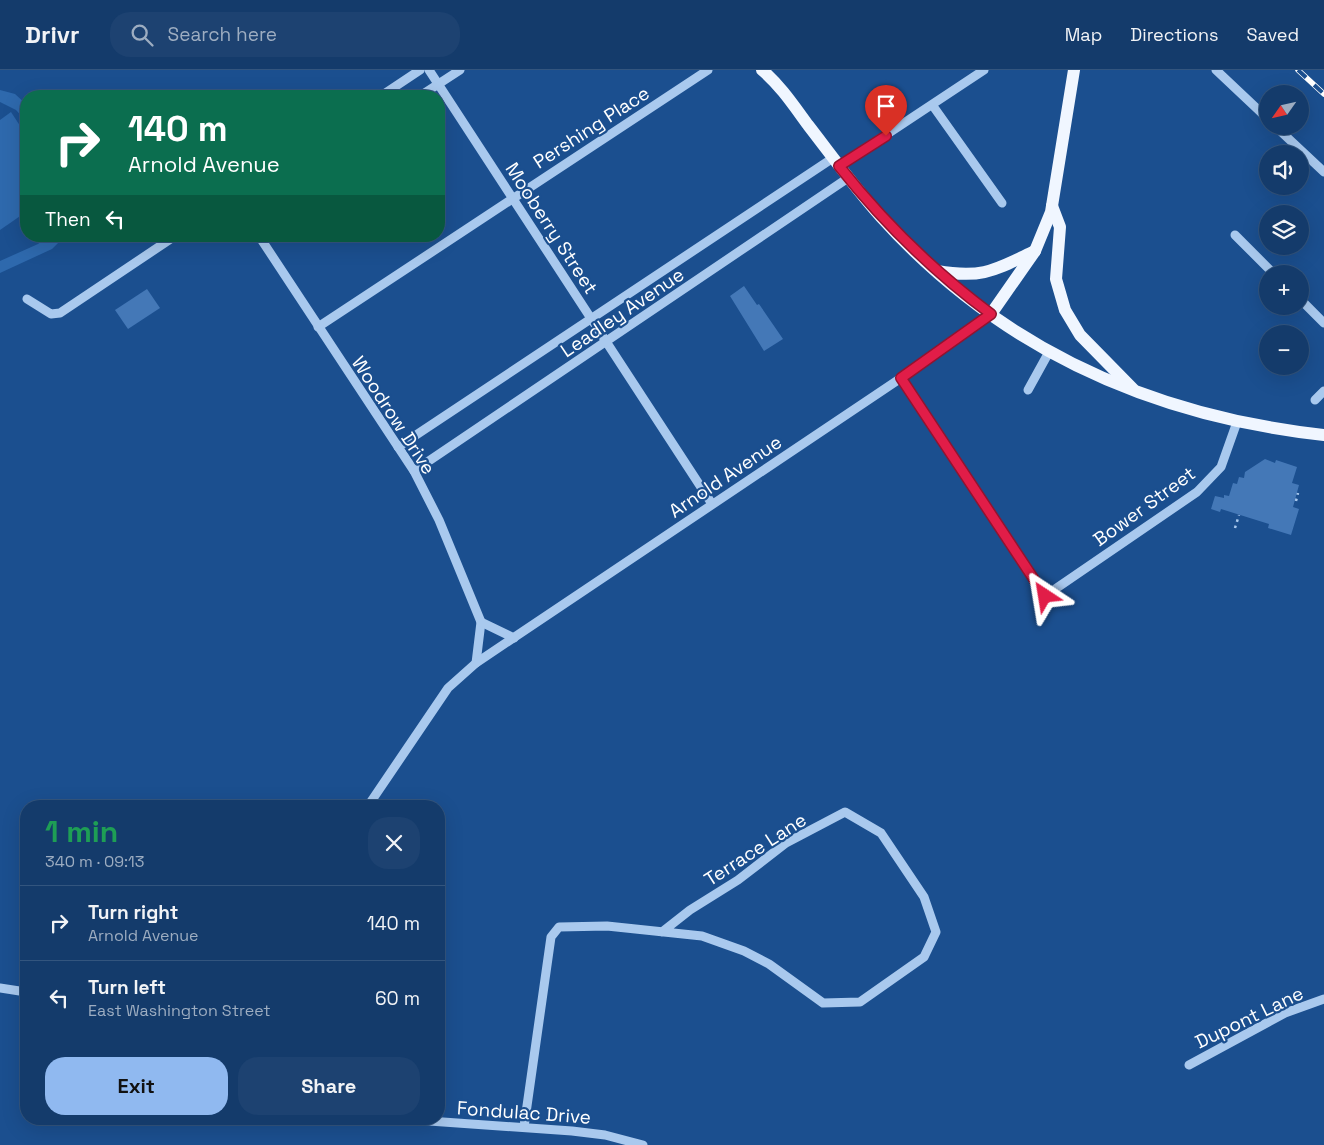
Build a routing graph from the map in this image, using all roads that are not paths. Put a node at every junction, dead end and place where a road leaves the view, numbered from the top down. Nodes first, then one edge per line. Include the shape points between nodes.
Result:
1 (420, 70) edge
2 (429, 70) edge
3 (460, 70) edge
4 (708, 70) edge
5 (984, 70) edge
6 (1074, 70) edge
7 (1216, 70) edge
8 (766, 71) edge
9 (439, 84) junction
10 (390, 90) edge
11 (430, 90) edge
12 (443, 90) edge
13 (445, 93) edge
14 (934, 106) junction
15 (1259, 111) edge
16 (1285, 135) edge
17 (836, 162) junction
18 (1324, 172) edge
19 (848, 178) junction
20 (512, 198) junction
21 (1002, 203) dead end
22 (1052, 206) junction
23 (1235, 236) dead end
24 (166, 242) edge
25 (262, 242) edge
26 (1035, 251) junction
27 (1265, 265) edge
28 (935, 271) junction
29 (27, 299) dead end
30 (1309, 308) edge
31 (991, 314) junction
32 (591, 318) junction
33 (1324, 323) edge
34 (318, 328) junction
35 (607, 342) junction
36 (1049, 352) junction
37 (901, 378) junction
38 (1028, 390) dead end
39 (1135, 391) junction
40 (1324, 391) edge
41 (1315, 400) dead end
42 (1237, 422) junction
43 (1324, 435) edge
44 (398, 448) junction
45 (414, 471) junction
46 (712, 504) junction
47 (482, 622) junction
48 (514, 638) junction
49 (476, 663) junction
50 (372, 800) edge
51 (662, 932) junction
52 (0, 988) edge
53 (20, 991) edge
54 (1324, 999) edge
55 (1189, 1065) dead end
56 (445, 1122) edge
57 (524, 1127) junction
58 (643, 1145) edge

1 - 10 street
2 - 9 street, Mooberry Street
3 - 9 street
4 - 20 street, Pershing Place
5 - 14 street, Leadley Avenue
6 - 22 main road
7 - 15 street
8 - 17 main road
9 - 11 street
9 - 12 street, Mooberry Street
13 - 20 street, Mooberry Street
14 - 17 street, Leadley Avenue
14 - 21 street
16 - 18 street
17 - 19 main road
17 - 32 street, Leadley Avenue
19 - 28 main road via 896,234
19 - 35 street, Leadley Avenue
20 - 32 street, Mooberry Street
20 - 34 street, Pershing Place
22 - 26 main road
22 - 39 main road via 1060,227 1056,279 1064,310 1080,335
23 - 27 street
24 - 29 street via 60,313 51,314
25 - 34 street, Woodrow Drive
26 - 28 main road via 994,270 974,275
26 - 31 main road
28 - 31 main road
30 - 33 street
31 - 36 main road
31 - 37 street, Arnold Avenue
32 - 35 street, Mooberry Street
32 - 44 street, Leadley Avenue
34 - 44 street, Woodrow Drive
35 - 45 street, Leadley Avenue
35 - 46 street, Mooberry Street
36 - 38 street
36 - 39 main road
37 - 42 street, Bower Street via 1045,596 1197,492 1221,467
37 - 46 street, Arnold Avenue
39 - 42 main road via 1194,412
40 - 41 street
42 - 43 main road via 1273,430
44 - 45 street, Woodrow Drive
45 - 47 street, Woodrow Drive via 439,520
46 - 48 street, Arnold Avenue
47 - 48 street
47 - 49 street
48 - 49 street, Arnold Avenue
49 - 50 street via 448,688
51 - 51 street, Terrace Lane via 702,936 744,950 823,1003 860,1002 924,957 936,932 924,897 881,833 844,812 786,844
51 - 57 street, Terrace Lane via 607,926 566,926 553,933
52 - 53 street
54 - 55 street, Dupont Lane via 1285,1013
56 - 57 street, Fondulac Drive
57 - 58 street, Fondulac Drive via 605,1135

